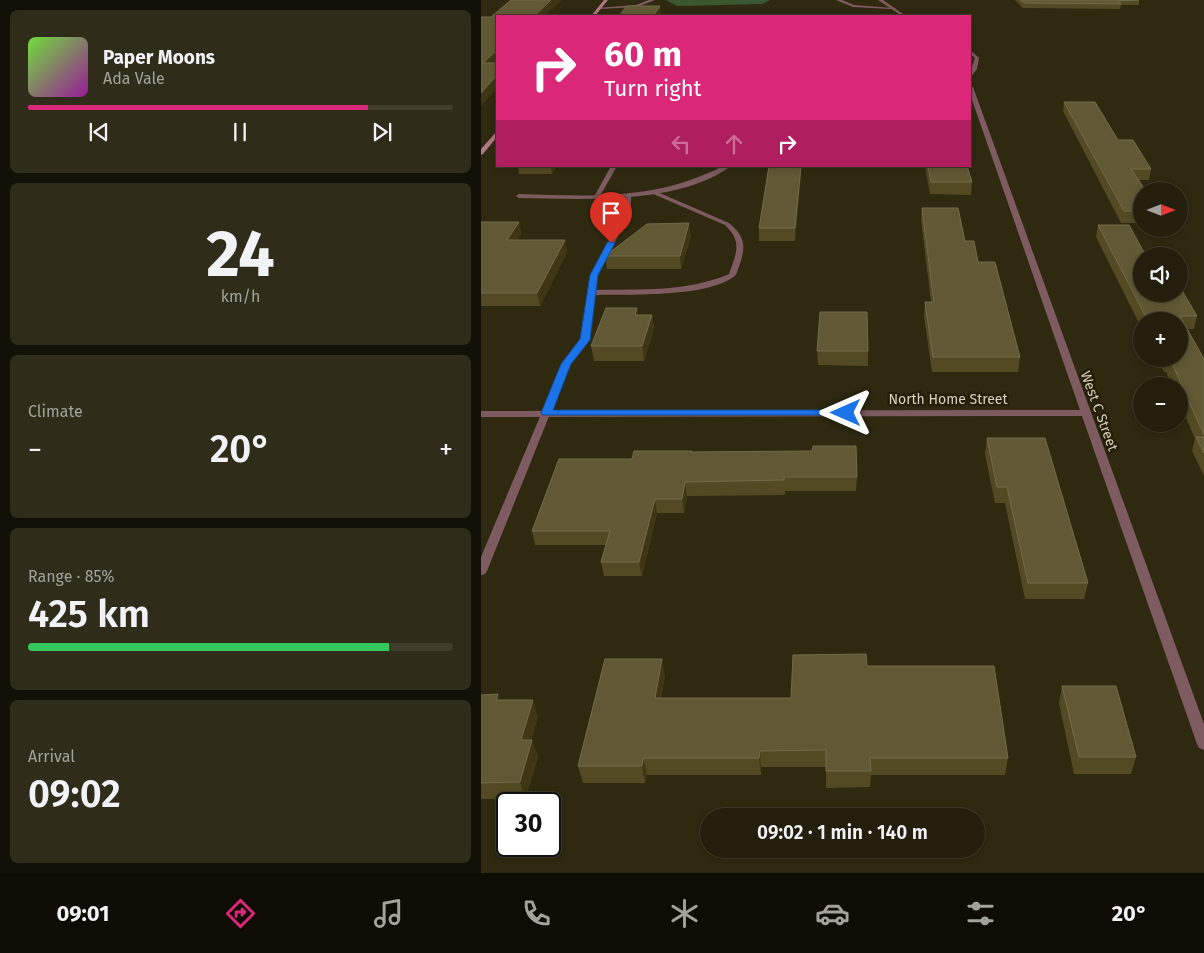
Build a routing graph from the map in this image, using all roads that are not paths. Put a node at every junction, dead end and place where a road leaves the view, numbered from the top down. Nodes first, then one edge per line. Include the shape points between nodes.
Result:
1 (606, 0) edge
2 (653, 0) edge
3 (838, 0) edge
4 (880, 0) edge
5 (599, 8) junction
6 (891, 8) junction
7 (594, 15) edge
8 (902, 15) edge
9 (971, 52) edge
10 (971, 75) edge
11 (971, 90) edge
12 (971, 111) edge
13 (979, 115) junction
14 (496, 135) edge
15 (481, 154) edge
16 (613, 167) edge
17 (726, 167) edge
18 (653, 192) junction
19 (519, 196) dead end
20 (628, 196) junction
21 (597, 197) junction
22 (591, 293) junction
23 (547, 413) junction
24 (1085, 413) junction
25 (481, 414) edge
26 (481, 570) edge
27 (1204, 744) edge

1 - 5 street
2 - 5 street via 637,6
3 - 6 street via 853,6
4 - 6 street
5 - 7 street
6 - 8 street
9 - 10 street via 977,58
11 - 13 street, West C Street
12 - 13 street
13 - 24 street, West C Street
14 - 15 street
16 - 21 street
17 - 18 street via 687,185
18 - 20 street
18 - 22 street via 737,231 741,241 732,275 692,289
19 - 21 street
20 - 21 street
20 - 22 street via 628,211 594,275
22 - 23 street via 585,340 566,364
23 - 24 street, North Home Street
23 - 25 street, North Home Street
23 - 26 street
24 - 27 street, West C Street

